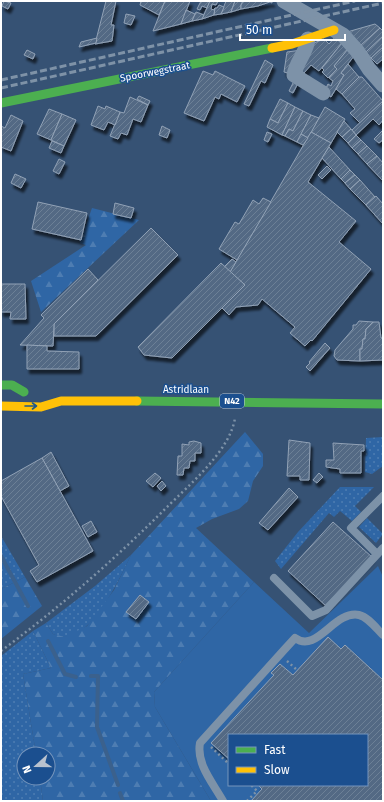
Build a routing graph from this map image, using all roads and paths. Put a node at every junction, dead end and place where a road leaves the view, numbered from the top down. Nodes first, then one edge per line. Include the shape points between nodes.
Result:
1 (284, 1) edge
2 (334, 30) junction
3 (308, 39) junction
4 (383, 84) edge
5 (323, 93) dead end
6 (1, 103) edge
7 (1, 385) edge
8 (1, 391) edge
9 (42, 396) dead end
10 (61, 401) junction
11 (236, 401) junction
12 (383, 404) edge
13 (1, 406) edge
14 (383, 496) edge
15 (383, 548) edge
16 (377, 554) junction
17 (274, 578) dead end
18 (383, 635) edge
19 (1, 650) edge
20 (203, 739) junction
21 (228, 763) edge
22 (252, 786) edge
23 (223, 801) edge
24 (247, 801) edge

1 - 2 street
2 - 3 main road, Spoorwegstraat
2 - 4 street via 343,35
3 - 5 street via 294,75
3 - 6 main road, Spoorwegstraat via 277,48
7 - 8 main road via 12,385 28,392
9 - 10 main road, Astridlaan / N42
10 - 11 main road, Astridlaan / N42
13 -> 10 main road, Astridlaan / N42 via 41,407
11 - 12 main road, Astridlaan / N42
11 - 19 path via 232,429 214,458 198,477 71,597
14 - 16 lane via 351,528
15 - 16 lane
16 - 17 lane via 326,610 312,616
18 - 20 lane via 368,620 353,615 332,625 315,640 306,642 295,638
20 - 21 path
20 - 23 lane via 198,752 201,762
22 - 24 path via 257,791

